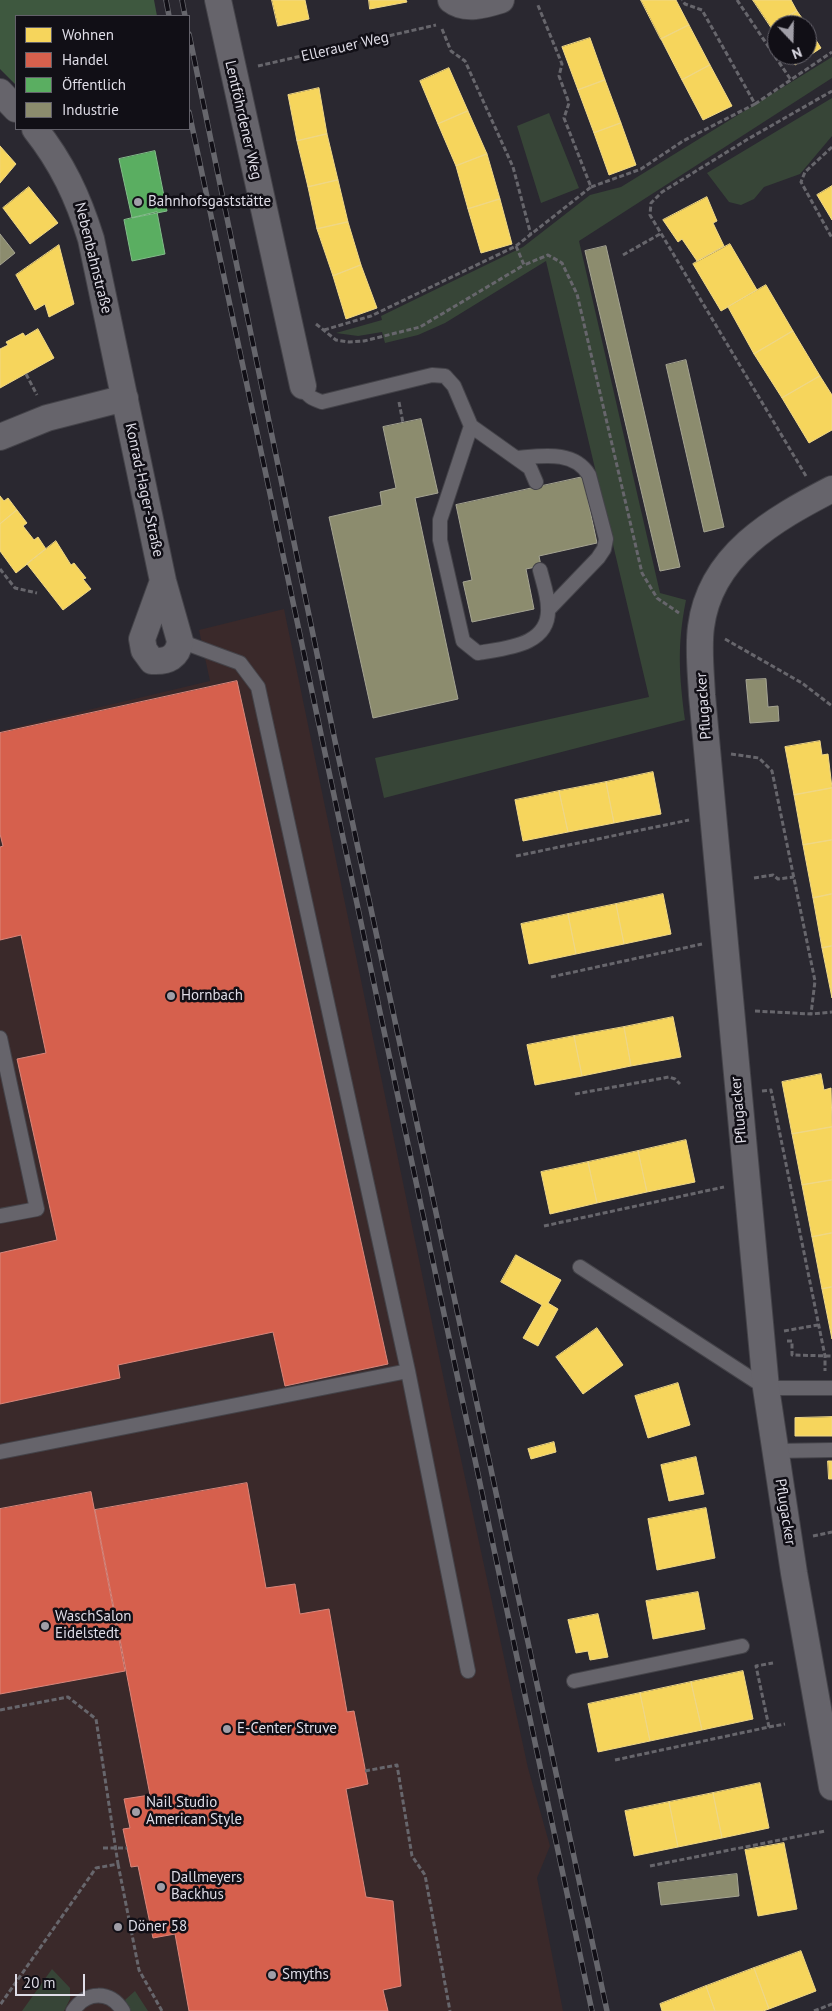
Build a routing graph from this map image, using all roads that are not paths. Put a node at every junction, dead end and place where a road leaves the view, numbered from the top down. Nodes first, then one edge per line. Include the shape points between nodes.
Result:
1 (218, 0) edge
2 (501, 0) edge
3 (452, 1) edge
4 (0, 92) edge
5 (15, 108) edge
6 (36, 130) edge
7 (303, 386) joint
8 (125, 398) junction
9 (471, 426) junction
10 (0, 437) edge
11 (517, 458) junction
12 (536, 482) dead end
13 (821, 486) edge
14 (540, 570) dead end
15 (163, 581) junction
16 (548, 609) junction
17 (180, 641) junction
18 (0, 1038) edge
19 (0, 1216) edge
20 (580, 1266) dead end
21 (408, 1371) junction
22 (766, 1388) junction
23 (832, 1388) edge
24 (775, 1450) junction
25 (832, 1450) edge
26 (0, 1452) edge
27 (742, 1646) dead end
28 (468, 1671) dead end
29 (574, 1681) dead end
30 (827, 1735) edge
31 (832, 1787) edge
32 (73, 2011) edge
33 (123, 2011) edge

1 - 7 street, Lentföhrdener Weg
2 - 3 street via 478,6
4 - 5 street
6 - 8 street, Nebenbahnstraße via 65,171 83,213
7 - 9 lane via 312,399 322,402 432,375 445,376 454,386
8 - 10 street via 47,418
8 - 15 street, Konrad-Hager-Straße
9 - 11 lane
9 - 16 lane via 440,520 440,540 463,641 478,653 528,643 546,623
11 - 12 lane via 530,468
11 - 16 lane via 553,454 585,468 606,539 598,558
13 - 22 street, Pflugacker via 741,548 722,571 708,597 701,626 702,695
14 - 16 lane
15 - 17 street, Konrad-Hager-Straße
15 - 17 street via 142,639 144,650 152,661 163,662 173,658 179,650
17 - 21 lane via 240,663 258,687
18 - 19 lane via 36,1209
20 - 22 lane
21 - 26 lane
21 - 28 lane
22 - 23 lane
22 - 24 street, Pflugacker
24 - 25 lane
24 - 30 street, Pflugacker
27 - 29 lane
30 - 31 street, Pflugacker
32 - 33 lane via 84,1999 100,1995 114,2000

